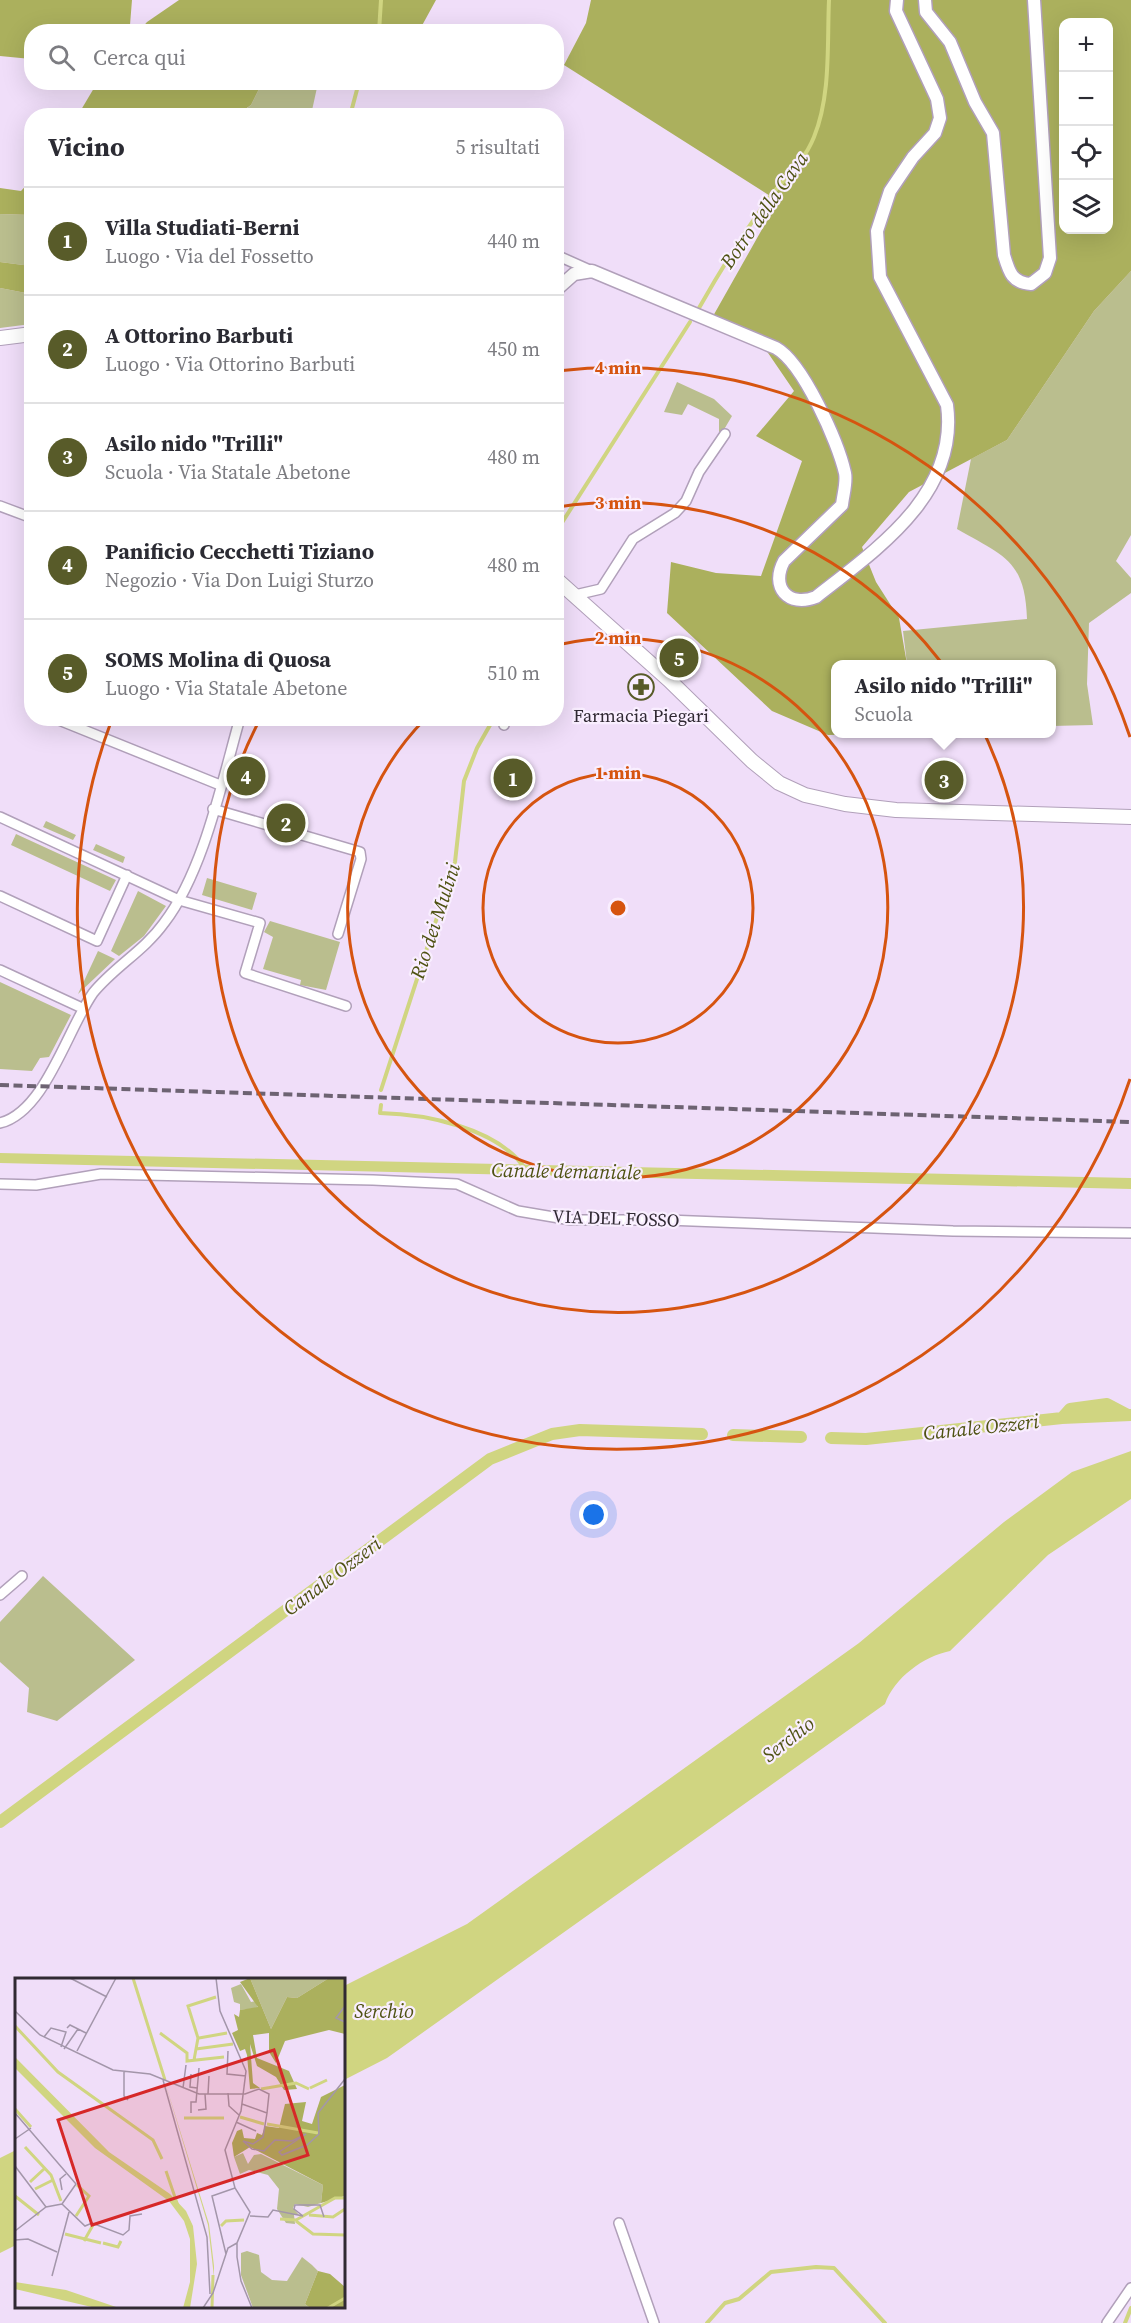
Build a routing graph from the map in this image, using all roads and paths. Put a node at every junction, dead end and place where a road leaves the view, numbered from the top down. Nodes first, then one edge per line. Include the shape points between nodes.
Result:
1 (897, 0) edge
2 (925, 0) edge
3 (1034, 0) edge
4 (564, 259) edge
5 (592, 271) junction
6 (564, 283) edge
7 (24, 335) edge
8 (0, 338) edge
9 (725, 434) dead end
10 (0, 506) edge
11 (24, 515) edge
12 (564, 585) edge
13 (575, 595) junction
14 (74, 726) edge
15 (238, 726) edge
16 (220, 785) junction
17 (213, 810) junction
18 (1131, 817) edge
19 (2, 818) edge
20 (0, 830) edge
21 (127, 875) junction
22 (0, 896) edge
23 (179, 900) junction
24 (338, 934) dead end
25 (0, 970) edge
26 (346, 1006) dead end
27 (82, 1008) junction
28 (0, 1123) edge
29 (0, 1184) edge
30 (1131, 1233) edge
31 (22, 1576) dead end
32 (0, 1594) edge
33 (619, 2223) dead end
34 (1131, 2288) edge
35 (654, 2323) edge
36 (1107, 2323) edge

1 - 5 street via 896,11 937,99 940,118 935,133 890,191 877,231 880,277 947,405 950,424 948,441 926,496 896,533 816,597 806,601 788,596 778,583 784,561 842,505 845,474 810,389 791,361 776,348
2 - 3 street via 926,12 950,42 975,102 993,133 1004,255 1010,274 1020,283 1031,284 1045,273 1050,258
4 - 5 street
5 - 6 street via 574,274
7 - 8 main road
9 - 13 street via 675,513 633,539 601,589
10 - 11 street
12 - 13 main road
13 - 18 main road via 752,761 779,783 805,795 897,810
14 - 16 street
15 - 16 street
16 - 17 street
17 - 23 street
17 - 24 street via 338,844 361,854
19 - 20 street
19 - 21 street
21 - 22 street via 97,941
21 - 23 street
23 - 26 street via 261,923 245,973
23 - 27 street via 148,943 106,978
25 - 27 street
27 - 28 street via 35,1099 19,1115
29 - 30 street, VIA DEL FOSSO via 36,1185 101,1174 373,1180 457,1184 518,1211 571,1220
31 - 32 street
33 - 35 street
34 - 36 street

